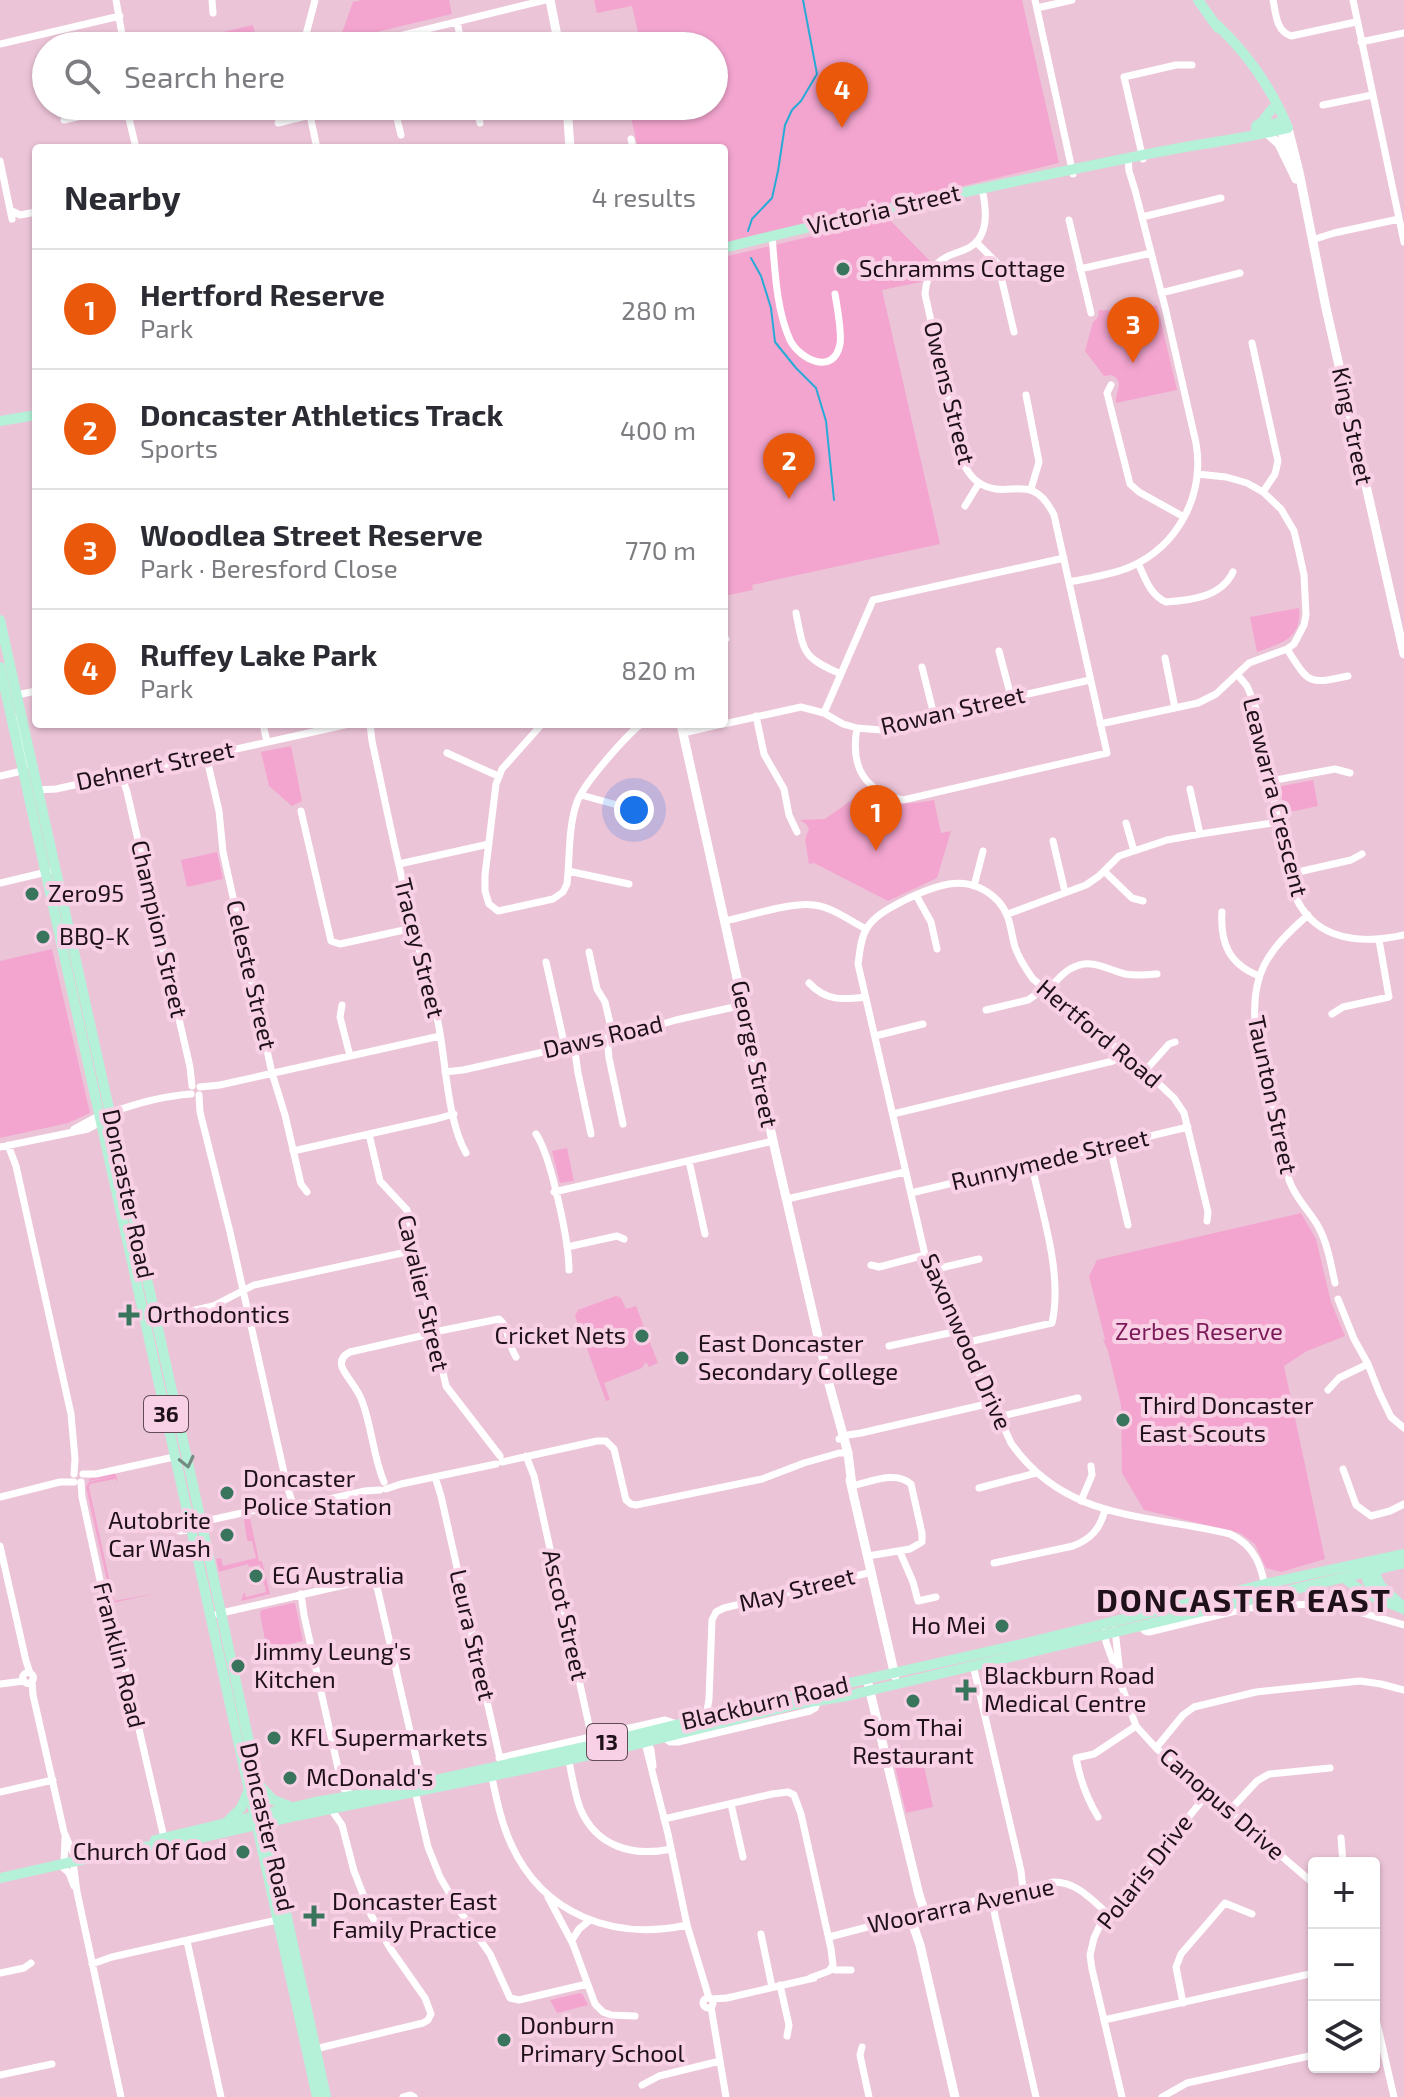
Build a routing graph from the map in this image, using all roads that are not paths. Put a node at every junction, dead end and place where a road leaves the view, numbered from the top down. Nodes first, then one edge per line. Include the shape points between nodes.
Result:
1 (116, 0) edge
2 (212, 0) edge
3 (315, 0) edge
4 (548, 0) edge
5 (1072, 0) edge
6 (1198, 0) edge
7 (1273, 0) edge
8 (1353, 0) edge
9 (1036, 4) edge
10 (213, 13) dead end
11 (120, 16) junction
12 (457, 22) junction
13 (1356, 22) junction
14 (1216, 24) junction
15 (51, 32) edge
16 (122, 32) edge
17 (307, 32) edge
18 (421, 32) edge
19 (459, 32) edge
20 (556, 32) edge
21 (1404, 33) edge
22 (32, 37) edge
23 (1361, 42) junction
24 (0, 44) edge
25 (1192, 65) dead end
26 (1372, 95) junction
27 (1323, 105) dead end
28 (1272, 109) junction
29 (129, 120) edge
30 (290, 120) edge
31 (311, 120) edge
32 (397, 120) edge
33 (479, 120) edge
34 (568, 120) edge
35 (278, 123) dead end
36 (480, 123) dead end
37 (1283, 125) junction
38 (1251, 130) junction
39 (1266, 132) junction
40 (401, 135) dead end
41 (631, 139) dead end
42 (135, 144) edge
43 (316, 144) edge
44 (570, 144) edge
45 (632, 144) edge
46 (1179, 149) junction
47 (1143, 157) junction
48 (0, 161) edge
49 (1129, 162) junction
50 (1072, 172) junction
51 (1296, 179) junction
52 (982, 189) junction
53 (1303, 197) junction
54 (1221, 198) dead end
55 (32, 213) edge
56 (1142, 217) junction
57 (1399, 219) junction
58 (1069, 220) dead end
59 (772, 236) junction
60 (1311, 237) junction
61 (976, 242) junction
62 (1404, 242) edge
63 (728, 247) edge
64 (1151, 253) junction
65 (1080, 269) junction
66 (1240, 273) dead end
67 (1161, 293) junction
68 (835, 294) dead end
69 (1091, 313) dead end
70 (1014, 332) dead end
71 (1252, 343) dead end
72 (1111, 385) dead end
73 (1026, 395) dead end
74 (32, 420) edge
75 (2, 425) edge
76 (1197, 474) junction
77 (979, 483) junction
78 (1031, 489) junction
79 (1263, 492) junction
80 (965, 506) dead end
81 (1184, 517) junction
82 (1064, 558) junction
83 (1138, 563) junction
84 (1233, 572) dead end
85 (1069, 582) junction
86 (796, 613) dead end
87 (1400, 615) edge
88 (0, 620) edge
89 (1287, 649) junction
90 (999, 651) dead end
91 (1404, 654) edge
92 (1165, 658) dead end
93 (0, 667) edge
94 (922, 667) dead end
95 (841, 674) junction
96 (1237, 674) junction
97 (1348, 676) dead end
98 (1090, 680) junction
99 (2, 686) edge
100 (32, 693) edge
101 (1011, 697) junction
102 (18, 700) junction
103 (1175, 708) junction
104 (824, 713) junction
105 (934, 715) junction
106 (756, 716) junction
107 (728, 723) edge
108 (1100, 724) junction
109 (264, 728) edge
110 (331, 728) edge
111 (369, 728) edge
112 (538, 728) edge
113 (637, 728) edge
114 (682, 728) edge
115 (857, 728) junction
116 (267, 742) junction
117 (447, 753) dead end
118 (206, 755) junction
119 (1350, 773) dead end
120 (123, 774) junction
121 (0, 776) edge
122 (23, 776) junction
123 (498, 776) junction
124 (1270, 781) junction
125 (1190, 789) dead end
126 (38, 791) junction
127 (581, 795) junction
128 (621, 806) dead end
129 (301, 811) dead end
130 (1278, 822) junction
131 (1126, 823) dead end
132 (797, 832) dead end
133 (1200, 834) junction
134 (1053, 841) dead end
135 (489, 844) junction
136 (983, 851) dead end
137 (1134, 851) junction
138 (1362, 854) dead end
139 (399, 864) junction
140 (50, 871) junction
141 (568, 871) junction
142 (1104, 871) junction
143 (1289, 874) junction
144 (0, 883) edge
145 (629, 884) dead end
146 (974, 886) junction
147 (1065, 892) junction
148 (916, 895) junction
149 (1143, 901) dead end
150 (1222, 912) dead end
151 (1008, 914) junction
152 (1308, 915) junction
153 (725, 921) junction
154 (413, 928) junction
155 (866, 929) junction
156 (1404, 935) edge
157 (1379, 940) junction
158 (937, 949) dead end
159 (589, 952) dead end
160 (546, 962) dead end
161 (1157, 974) dead end
162 (1259, 976) junction
163 (809, 983) dead end
164 (1045, 990) junction
165 (865, 997) junction
166 (342, 1005) dead end
167 (743, 1005) junction
168 (986, 1010) dead end
169 (1332, 1014) dead end
170 (923, 1024) dead end
171 (440, 1036) junction
172 (875, 1036) junction
173 (610, 1037) junction
174 (1175, 1042) dead end
175 (574, 1045) junction
176 (565, 1047) junction
177 (1124, 1055) junction
178 (350, 1056) junction
179 (1145, 1071) junction
180 (272, 1073) junction
181 (446, 1074) junction
182 (195, 1090) junction
183 (893, 1114) junction
184 (454, 1116) junction
185 (104, 1117) junction
186 (623, 1124) dead end
187 (1188, 1127) junction
188 (369, 1134) junction
189 (536, 1134) dead end
190 (591, 1134) dead end
191 (773, 1141) junction
192 (7, 1145) edge
193 (1110, 1147) junction
194 (293, 1151) junction
195 (466, 1153) dead end
196 (689, 1161) junction
197 (1032, 1166) junction
198 (905, 1172) junction
199 (307, 1192) dead end
200 (554, 1192) junction
201 (911, 1193) junction
202 (787, 1199) junction
203 (1207, 1221) dead end
204 (1128, 1225) dead end
205 (705, 1234) dead end
206 (624, 1239) dead end
207 (567, 1247) junction
208 (416, 1250) junction
209 (925, 1255) junction
210 (979, 1259) dead end
211 (871, 1265) dead end
212 (569, 1270) dead end
213 (932, 1270) junction
214 (1335, 1283) dead end
215 (243, 1290) junction
216 (1338, 1299) dead end
217 (155, 1319) junction
218 (958, 1331) junction
219 (434, 1332) junction
220 (964, 1343) junction
221 (889, 1346) dead end
222 (516, 1357) dead end
223 (1368, 1364) junction
224 (1328, 1390) dead end
225 (1078, 1398) dead end
226 (991, 1403) junction
227 (998, 1417) junction
228 (1404, 1428) edge
229 (842, 1438) junction
230 (844, 1454) junction
231 (529, 1456) junction
232 (174, 1457) junction
233 (498, 1459) junction
234 (1091, 1466) dead end
235 (1343, 1469) dead end
236 (1036, 1473) junction
237 (436, 1476) junction
238 (78, 1478) junction
239 (382, 1485) junction
240 (852, 1486) junction
241 (979, 1488) dead end
242 (2, 1495) edge
243 (1081, 1501) junction
244 (1404, 1504) edge
245 (292, 1508) junction
246 (1105, 1510) junction
247 (204, 1521) junction
248 (131, 1526) dead end
249 (189, 1527) junction
250 (0, 1546) edge
251 (900, 1552) junction
252 (1404, 1554) edge
253 (868, 1556) junction
254 (1362, 1562) junction
255 (994, 1563) dead end
256 (1404, 1563) edge
257 (872, 1572) junction
258 (1369, 1573) junction
259 (1344, 1578) junction
260 (1266, 1589) junction
261 (299, 1595) junction
262 (936, 1597) dead end
263 (1379, 1600) junction
264 (1404, 1608) edge
265 (217, 1613) junction
266 (1139, 1625) junction
267 (1404, 1625) edge
268 (1108, 1628) junction
269 (972, 1660) junction
270 (26, 1678) junction
271 (896, 1678) junction
272 (0, 1684) edge
273 (869, 1685) junction
274 (1404, 1690) edge
275 (712, 1716) junction
276 (671, 1722) junction
277 (1136, 1726) junction
278 (645, 1738) junction
279 (594, 1745) junction
280 (1156, 1748) junction
281 (568, 1755) junction
282 (497, 1768) junction
283 (1330, 1768) dead end
284 (256, 1778) junction
285 (53, 1780) junction
286 (419, 1787) junction
287 (0, 1792) edge
288 (248, 1792) junction
289 (1209, 1792) junction
290 (349, 1800) junction
291 (731, 1804) junction
292 (331, 1809) junction
293 (1230, 1810) junction
294 (296, 1811) junction
295 (1098, 1817) dead end
296 (664, 1819) junction
297 (260, 1820) junction
298 (226, 1823) junction
299 (342, 1825) junction
300 (64, 1832) junction
301 (1341, 1838) dead end
302 (164, 1839) junction
303 (272, 1845) junction
304 (671, 1849) junction
305 (743, 1857) dead end
306 (1343, 1857) edge
307 (69, 1863) junction
308 (0, 1878) edge
309 (1308, 1879) edge
310 (1024, 1889) junction
311 (77, 1892) junction
312 (547, 1895) junction
313 (990, 1897) junction
314 (918, 1914) junction
315 (1108, 1914) junction
316 (1252, 1914) dead end
317 (277, 1920) junction
318 (590, 1920) junction
319 (687, 1925) junction
320 (761, 1934) dead end
321 (828, 1935) junction
322 (572, 1940) junction
323 (187, 1941) junction
324 (831, 1949) junction
325 (92, 1962) junction
326 (31, 1963) dead end
327 (835, 1970) junction
328 (851, 1970) dead end
329 (0, 1973) edge
330 (1308, 1974) edge
331 (810, 1978) junction
332 (587, 1984) junction
333 (776, 1986) junction
334 (709, 2003) junction
335 (1183, 2003) junction
336 (635, 2016) dead end
337 (1104, 2020) junction
338 (787, 2036) dead end
339 (862, 2047) dead end
340 (315, 2049) junction
341 (1380, 2049) edge
342 (1308, 2056) edge
343 (720, 2061) junction
344 (52, 2064) dead end
345 (0, 2075) edge
346 (642, 2085) dead end
347 (121, 2097) edge
348 (221, 2097) edge
349 (317, 2097) edge
350 (326, 2097) edge
351 (403, 2097) edge
352 (414, 2097) edge
353 (726, 2097) edge
354 (869, 2097) edge
355 (955, 2097) edge
356 (1036, 2097) edge
357 (1122, 2097) edge
358 (1162, 2097) edge
359 (1394, 2097) edge

1 - 11 street
2 - 10 street
3 - 17 street
4 - 12 street
4 - 20 main road
5 - 9 street
6 - 14 main road, King Street
7 - 13 street via 1279,26 1291,36
8 - 13 street
9 - 50 street
11 - 15 street
11 - 16 street
12 - 18 street
12 - 19 street
13 - 23 street
14 - 28 main road, King Street
14 - 37 main road, King Street via 1266,84
21 - 23 street
22 - 24 street
23 - 26 street
25 - 47 street via 1124,77
26 - 27 street
26 - 57 street
28 - 37 main road, King Street
28 - 38 main road
29 - 42 street
30 - 35 street
31 - 43 street
32 - 40 street
33 - 36 street
34 - 44 main road
37 - 38 main road, Victoria Street
37 - 39 main road, Victoria Street
37 - 51 main road, King Street
37 - 53 main road, King Street
38 - 46 main road, Victoria Street
39 - 46 main road, Victoria Street
39 - 51 main road via 1279,144
41 - 45 street
46 - 47 main road, Victoria Street
47 - 49 main road, Victoria Street
48 - 55 street via 12,215
49 - 50 main road, Victoria Street
49 - 56 street
50 - 52 main road, Victoria Street
51 - 53 main road, King Street
52 - 59 main road, Victoria Street
52 - 61 street via 987,213
53 - 60 main road, King Street
54 - 56 street
56 - 64 street
57 - 60 street
57 - 62 street
58 - 65 street
59 - 63 main road, Victoria Street
59 - 68 street via 784,325 792,344 813,362 834,357 840,344
60 - 87 main road, King Street via 1380,553
61 - 70 street via 998,264
61 - 77 street, Owens Street via 936,264 925,294 962,462
64 - 65 street
64 - 67 street
65 - 69 street
66 - 67 street
67 - 76 street via 1196,443
71 - 79 street via 1278,465
72 - 81 street via 1107,393 1130,484
73 - 78 street via 1039,462
74 - 75 main road
76 - 79 street via 1234,479
76 - 81 street
77 - 78 street, Owens Street via 997,490
77 - 80 street
78 - 82 street via 1054,515
79 - 89 street via 1294,531 1304,575 1304,625
81 - 83 street via 1175,533
82 - 85 street
82 - 95 street via 873,600
83 - 84 street via 1153,593 1166,602 1215,592
83 - 85 street
85 - 98 street
86 - 95 street via 808,657
87 - 91 main road, King Street
88 - 102 main road, Doncaster Road / 36
89 - 96 street via 1249,663
89 - 97 street via 1312,681
90 - 101 street
92 - 103 street
93 - 99 main road, Doncaster Road / 36
94 - 105 street
95 - 104 street
96 - 103 street via 1216,694
96 - 124 street, Leawarra Crescent via 1255,705
98 - 101 street, Rowan Street
98 - 108 street
99 - 122 main road, Doncaster Road / 36
100 - 102 street
101 - 105 street, Rowan Street
102 - 122 street
102 - 126 main road, Doncaster Road / 36
103 - 108 street
104 - 106 street, Rowan Street via 801,707
104 - 115 street, Rowan Street
105 - 115 street, Rowan Street via 881,730
106 - 107 street, Rowan Street
106 - 132 street via 764,754 784,789
108 - 115 street via 1107,753 903,800 866,781 854,751
109 - 116 street
110 - 116 street, Dehnert Street
111 - 139 street, Tracey Street
112 - 123 street
113 - 127 street
114 - 153 main road, George Street
116 - 118 street, Dehnert Street
117 - 123 street
118 - 120 street, Dehnert Street
118 - 180 street, Celeste Street
119 - 124 street via 1335,769
120 - 126 street, Dehnert Street
120 - 182 street, Champion Street
121 - 122 street
122 - 126 street
122 - 140 main road, Doncaster Road / 36
123 - 135 street
124 - 130 street, Leawarra Crescent
125 - 133 street
126 - 140 main road, Doncaster Road / 36
127 - 128 street
127 - 141 street
129 - 154 street via 331,941 342,944
130 - 133 street
130 - 143 street, Leawarra Crescent
131 - 137 street
133 - 137 street
134 - 147 street
135 - 139 street
135 - 141 street via 486,896 498,911 556,898
136 - 146 street
137 - 142 street via 1119,856
138 - 143 street
139 - 154 street, Tracey Street
140 - 144 street
140 - 185 main road, Doncaster Road / 36
141 - 145 street
142 - 147 street
142 - 149 street via 1132,898
143 - 152 street, Leawarra Crescent
146 - 148 street via 937,885
146 - 151 street
147 - 151 street
148 - 155 street via 885,910
148 - 158 street via 931,922
150 - 162 street via 1221,928 1233,960
151 - 164 street, Hertford Road via 1023,966
152 - 157 street, Leawarra Crescent via 1338,936
152 - 162 street, Taunton Street via 1270,954
153 - 155 street via 814,905
153 - 167 main road, George Street
154 - 171 street, Tracey Street
155 - 165 street, Saxonwood Drive via 858,964
156 - 157 street, Leawarra Crescent
157 - 169 street via 1389,997
159 - 173 street
160 - 176 street
161 - 164 street via 1137,976 1091,963 1067,971
162 - 214 street, Taunton Street via 1253,1008 1256,1031 1289,1180 1320,1228
163 - 165 street via 831,998
164 - 168 street via 1028,1000
164 - 177 street, Hertford Road
165 - 172 street, Saxonwood Drive
166 - 178 street
167 - 173 street, Daws Road
167 - 191 main road, George Street
170 - 172 street
171 - 178 street
171 - 181 street, Tracey Street
172 - 183 street, Saxonwood Drive
173 - 175 street, Daws Road
173 - 186 street via 609,1058
174 - 179 street
175 - 176 street, Daws Road
175 - 190 street
176 - 181 street, Daws Road
177 - 179 street, Hertford Road
177 - 183 street
178 - 180 street
179 - 187 street, Hertford Road via 1174,1098
180 - 182 street
180 - 194 street, Celeste Street
181 - 184 street, Tracey Street
182 - 185 street
182 - 215 street, Champion Street
183 - 198 street, Saxonwood Drive
184 - 188 street
184 - 195 street, Tracey Street
185 - 192 street via 68,1132
185 - 217 main road, Doncaster Road / 36
185 - 232 main road, Doncaster Road / 36
187 - 193 street, Runnymede Street
187 - 203 street, Hertford Road
188 - 194 street
188 - 208 street, Cavalier Street via 380,1181 407,1210
189 - 200 street
191 - 196 street
191 - 202 main road, George Street
192 - 238 street, Franklin Road via 71,1414
193 - 197 street, Runnymede Street
193 - 204 street
194 - 199 street, Celeste Street
196 - 200 street
196 - 205 street
197 - 201 street, Runnymede Street
197 - 220 street via 1054,1269 1052,1323
198 - 201 street, Saxonwood Drive
198 - 202 street
200 - 207 street
201 - 209 street, Saxonwood Drive
202 - 229 main road, George Street
206 - 207 street
207 - 212 street
208 - 215 street
208 - 219 street, Cavalier Street
209 - 211 street
209 - 213 street, Saxonwood Drive
210 - 213 street
213 - 218 street, Saxonwood Drive
215 - 217 street via 213,1306
215 - 245 street, Champion Street
216 - 223 street
217 -> 247 main road, Doncaster Road / 36
218 - 220 street, Saxonwood Drive
218 - 221 street
219 - 222 street via 499,1319
219 - 233 street, Cavalier Street via 447,1388
219 - 239 street via 343,1358 342,1367 364,1405
220 - 226 street, Saxonwood Drive
223 - 224 street via 1339,1378
223 - 228 street via 1391,1417
225 - 227 street
226 - 227 street, Saxonwood Drive
226 - 229 street
227 - 236 street, Saxonwood Drive
229 - 230 main road, George Street
230 - 231 street via 634,1505 626,1500 615,1451 606,1441
230 - 240 main road, George Street
231 - 233 street
231 - 279 street, Ascot Street
232 - 238 street
232 - 249 main road, Doncaster Road / 36
233 - 237 street
234 - 243 street
235 - 244 street via 1356,1505 1371,1516
236 - 241 street
236 - 243 street, Saxonwood Drive
237 - 239 street
237 - 282 street, Leura Street
238 - 242 street
238 - 302 street, Franklin Road
239 - 245 street
240 - 251 street via 896,1476 911,1484 922,1542
240 - 253 main road, George Street
243 - 246 street, Saxonwood Drive
245 - 247 street
246 - 255 street via 1094,1534 1084,1541
246 - 260 street, Saxonwood Drive via 1237,1537 1253,1551
247 - 249 main road
247 - 265 main road, Doncaster Road / 36
248 - 249 street via 157,1524 180,1531
249 - 265 main road, Doncaster Road / 36
250 - 270 street
251 - 253 street
251 - 262 street via 918,1601
252 - 254 main road, Blackburn Road
253 - 257 main road, George Street
254 - 258 main road
254 - 260 main road, Blackburn Road / 13
256 - 258 main road, Blackburn Road
257 - 271 main road, George Street
257 - 275 street, May Street via 719,1610 712,1621
258 - 259 main road, Blackburn Road
258 - 263 main road
258 - 264 main road
259 - 260 main road, Blackburn Road / 13
259 - 263 main road
260 - 266 main road, Blackburn Road / 13
260 - 268 main road, Blackburn Road / 13
261 - 265 street
261 - 286 street via 365,1580 376,1585
261 - 290 street via 341,1792
263 - 264 main road
265 - 284 main road, Doncaster Road / 36
265 - 288 main road, Doncaster Road / 36
266 - 267 street via 1149,1632 1248,1608 1327,1603
266 - 268 main road, Blackburn Road / 13
268 - 269 main road, Blackburn Road / 13
268 - 277 street, Canopus Drive
269 - 271 main road, Blackburn Road / 13
269 - 310 street
270 - 272 street
270 - 285 street
271 - 273 main road, Blackburn Road / 13
273 - 275 main road, Blackburn Road / 13
273 - 278 main road, Blackburn Road / 13
273 - 314 main road via 919,1895
274 - 280 street via 1360,1681 1228,1698 1194,1707
275 - 276 main road, Blackburn Road / 13
276 - 278 main road, Blackburn Road / 13
276 - 279 street
277 - 280 street, Canopus Drive
277 - 295 street via 1094,1754 1076,1758
278 - 279 main road, Blackburn Road / 13
278 - 296 street
279 - 281 main road, Blackburn Road / 13
279 - 282 street
280 - 289 street, Canopus Drive
281 - 282 main road, Blackburn Road / 13
281 - 304 street via 580,1807 597,1833 632,1851
282 - 286 main road, Blackburn Road / 13
282 - 312 street, Leura Street via 501,1817 509,1841
283 - 293 street via 1269,1774
284 - 294 main road via 270,1799
284 - 297 main road, Doncaster Road / 36
285 - 287 street
285 - 300 street
286 - 290 main road, Blackburn Road / 13
286 - 332 street via 435,1868 494,1961 510,1998
288 - 297 main road, Doncaster Road / 36
288 - 298 main road
289 - 293 street, Canopus Drive
289 - 315 street, Polaris Drive
290 - 292 main road, Blackburn Road / 13
290 - 294 main road, Blackburn Road / 13
290 - 299 street
291 - 296 street
291 - 305 street
291 - 321 street via 772,1794 795,1798
292 - 294 main road, Blackburn Road / 13
292 - 299 street
293 - 309 street, Canopus Drive
294 - 297 main road, Blackburn Road / 13
294 - 303 main road
296 - 304 street
297 - 298 main road, Blackburn Road / 13
297 - 302 main road, Blackburn Road / 13
297 - 303 main road, Doncaster Road / 36
297 - 317 main road, Doncaster Road / 36
298 - 302 main road, Blackburn Road / 13
299 - 340 street via 371,1915 431,2012 423,2023
300 - 307 street
300 - 307 street via 72,1851
301 - 306 street
302 - 307 main road, Blackburn Road / 13
303 - 340 main road, Doncaster Road / 36
304 - 319 street
307 - 308 main road, Blackburn Road / 13
307 - 311 street
307 - 311 street
310 - 313 street, Woorarra Avenue
310 - 315 street, Woorarra Avenue via 1064,1882
311 - 325 street
312 - 318 street
312 - 322 street
313 - 314 street, Woorarra Avenue
313 - 356 street
314 - 321 street, Woorarra Avenue
314 - 355 main road via 920,1945
315 - 337 street, Polaris Drive via 1090,1955
316 - 335 street via 1225,1903 1181,1954 1176,1967
317 - 323 street
317 - 349 main road, Doncaster Road / 36
318 - 319 street via 641,1931
318 - 322 street
319 - 334 street
320 - 333 street
321 - 324 street
322 - 332 street
323 - 325 street
323 - 348 street
324 - 327 street
324 - 331 street via 831,1969
325 - 347 street
326 - 329 street
327 - 328 street
327 - 331 street
330 - 335 street
331 - 333 street
332 - 336 street via 603,2012
333 - 334 street
333 - 338 street via 789,2025
334 - 343 street
335 - 337 street
337 - 357 street, Polaris Drive
339 - 354 street
340 - 350 main road, Doncaster Road / 36
341 - 359 street
342 - 358 street via 1187,2083
343 - 346 street
343 - 353 street
344 - 345 street
351 - 352 street

